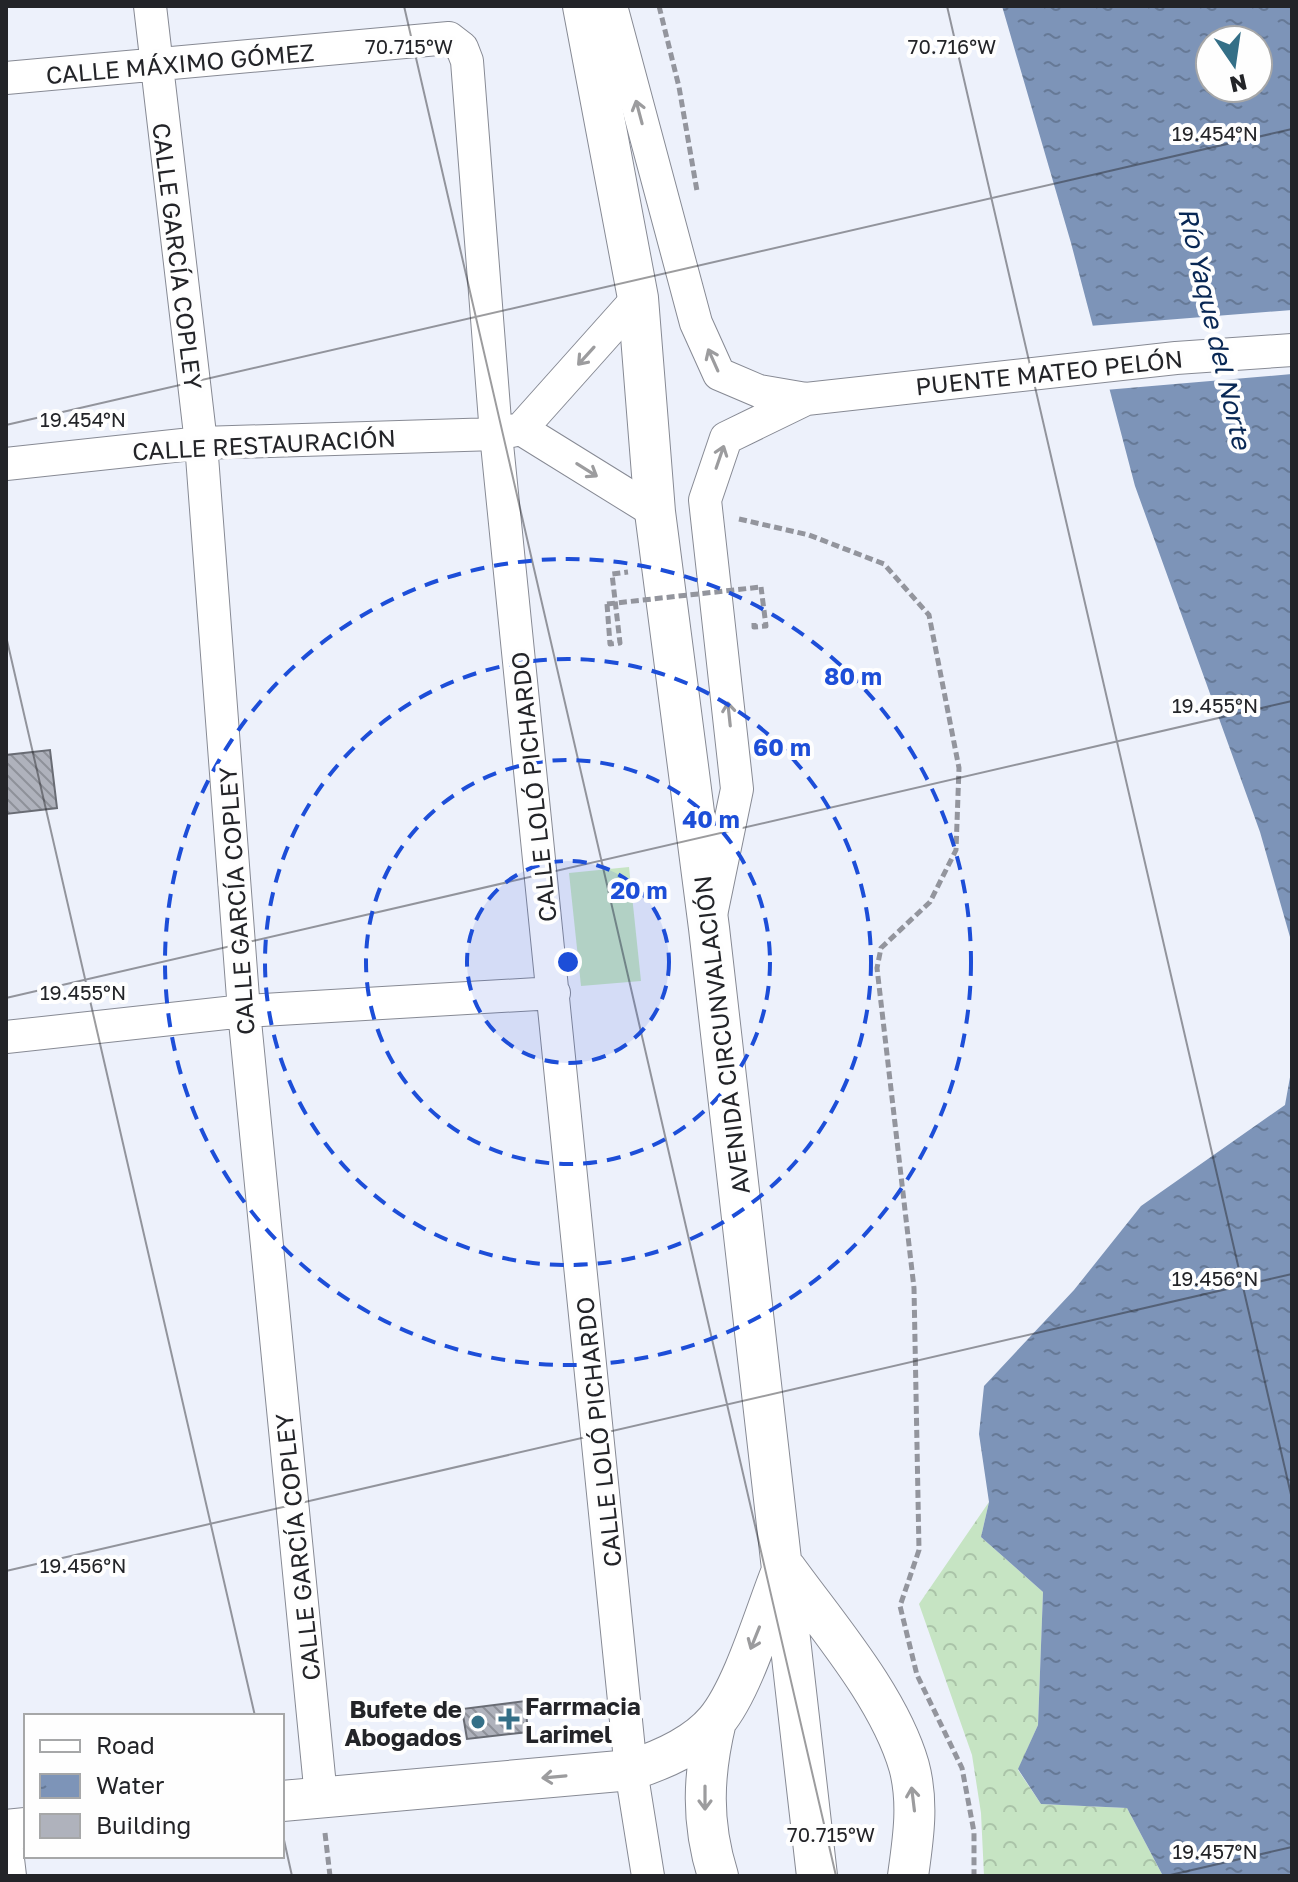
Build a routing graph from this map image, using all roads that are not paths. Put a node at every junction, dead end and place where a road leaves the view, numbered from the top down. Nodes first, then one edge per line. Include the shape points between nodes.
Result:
1 (150, 6) edge
2 (583, 6) edge
3 (611, 6) edge
4 (449, 38) joint
5 (154, 65) junction
6 (6, 78) edge
7 (638, 298) junction
8 (1292, 350) edge
9 (806, 399) junction
10 (509, 431) junction
11 (201, 443) junction
12 (6, 464) edge
13 (655, 512) junction
14 (709, 928) junction
15 (554, 993) junction
16 (244, 1011) junction
17 (6, 1037) edge
18 (784, 1566) junction
19 (795, 1667) junction
20 (865, 1682) junction
21 (724, 1706) junction
22 (631, 1770) junction
23 (321, 1797) junction
24 (284, 1801) edge
25 (6, 1842) edge
26 (10, 1876) edge
27 (648, 1876) edge
28 (718, 1876) edge
29 (817, 1876) edge
30 (908, 1876) edge

1 - 5 street, CALLE GARCÍA COPLEY
2 - 7 main road, AVENIDA CIRCUNVALACIÓN
9 -> 3 street via 759,391 719,374 696,323
4 - 5 street, CALLE MÁXIMO GÓMEZ
4 - 10 street, CALLE LOLÓ PICHARDO via 462,48 467,61
5 - 6 street, CALLE MÁXIMO GÓMEZ
5 - 11 street, CALLE GARCÍA COPLEY
7 -> 10 street
7 - 13 main road, AVENIDA CIRCUNVALACIÓN
8 - 9 street, PUENTE MATEO PELÓN
14 -> 9 street via 737,789 705,500 726,438
10 - 11 street, CALLE RESTAURACIÓN
10 -> 13 street
10 - 15 street, CALLE LOLÓ PICHARDO
11 - 12 street, CALLE RESTAURACIÓN
11 - 16 street, CALLE GARCÍA COPLEY
13 - 14 main road, AVENIDA CIRCUNVALACIÓN
14 - 18 main road, AVENIDA CIRCUNVALACIÓN
15 - 16 street
15 - 22 street, CALLE LOLÓ PICHARDO
16 - 17 street
16 - 23 street, CALLE GARCÍA COPLEY
18 - 19 main road, AVENIDA CIRCUNVALACIÓN
18 - 20 main road
18 -> 21 main road
19 - 20 main road via 835,1670
19 - 21 main road
19 - 29 main road, AVENIDA CIRCUNVALACIÓN
30 -> 20 main road via 916,1819 909,1767 887,1714
21 - 22 main road via 670,1757
21 -> 28 main road via 706,1766 703,1802
22 -> 23 main road
22 - 27 street, CALLE LOLÓ PICHARDO
23 - 24 main road
25 - 26 street

